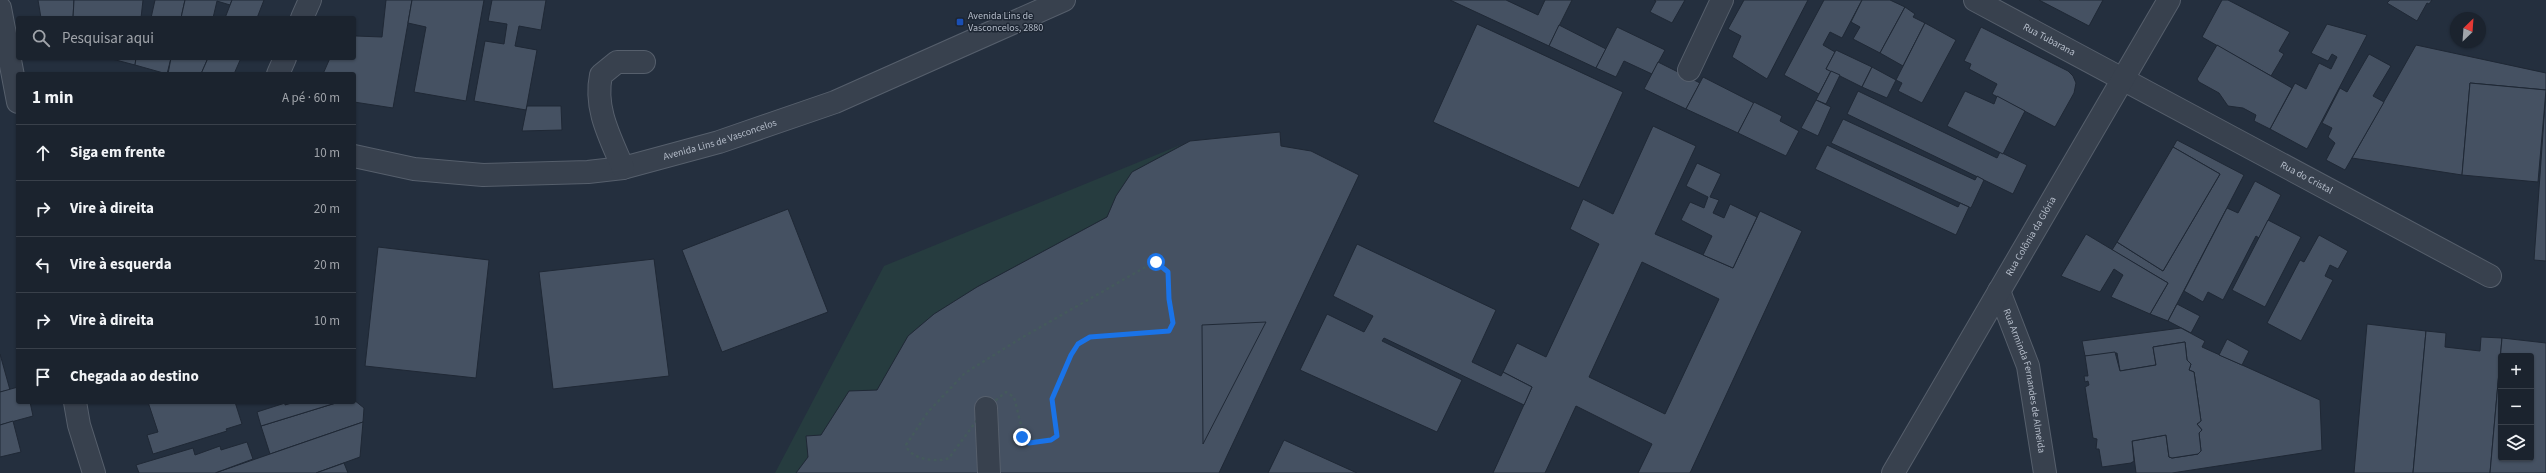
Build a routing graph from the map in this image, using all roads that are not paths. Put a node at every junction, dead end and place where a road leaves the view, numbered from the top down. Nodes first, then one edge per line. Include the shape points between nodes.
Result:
1 (310, 0) edge
2 (1064, 0) edge
3 (1722, 0) edge
4 (1975, 0) edge
5 (2169, 0) edge
6 (0, 8) edge
7 (303, 16) edge
8 (284, 60) edge
9 (644, 62) dead end
10 (12, 70) edge
11 (1689, 70) dead end
12 (279, 72) edge
13 (2123, 78) junction
14 (16, 91) edge
15 (356, 156) edge
16 (623, 168) junction
17 (2490, 276) dead end
18 (1999, 291) junction
19 (75, 404) edge
20 (986, 408) road end
21 (94, 473) edge
22 (989, 473) edge
23 (1893, 473) edge
24 (2045, 473) edge

1 - 7 street
2 - 16 street, Avenida Lins de Vasconcelos via 835,102 719,142
3 - 11 street
4 - 13 street, Rua Tubarana
5 - 13 street, Rua Colônia da Glória
6 - 10 street
8 - 12 street
9 - 16 street via 617,62 601,75 598,90 600,111
10 - 14 street
13 - 17 street, Rua do Cristal
13 - 18 street, Rua Colônia da Glória
15 - 16 street, Avenida Lins de Vasconcelos via 414,169 482,175 588,172
18 - 23 street, Rua Colônia da Glória
18 - 24 street, Rua Arminda Fernandes de Almeida via 2028,366
19 - 21 street
20 - 22 street

